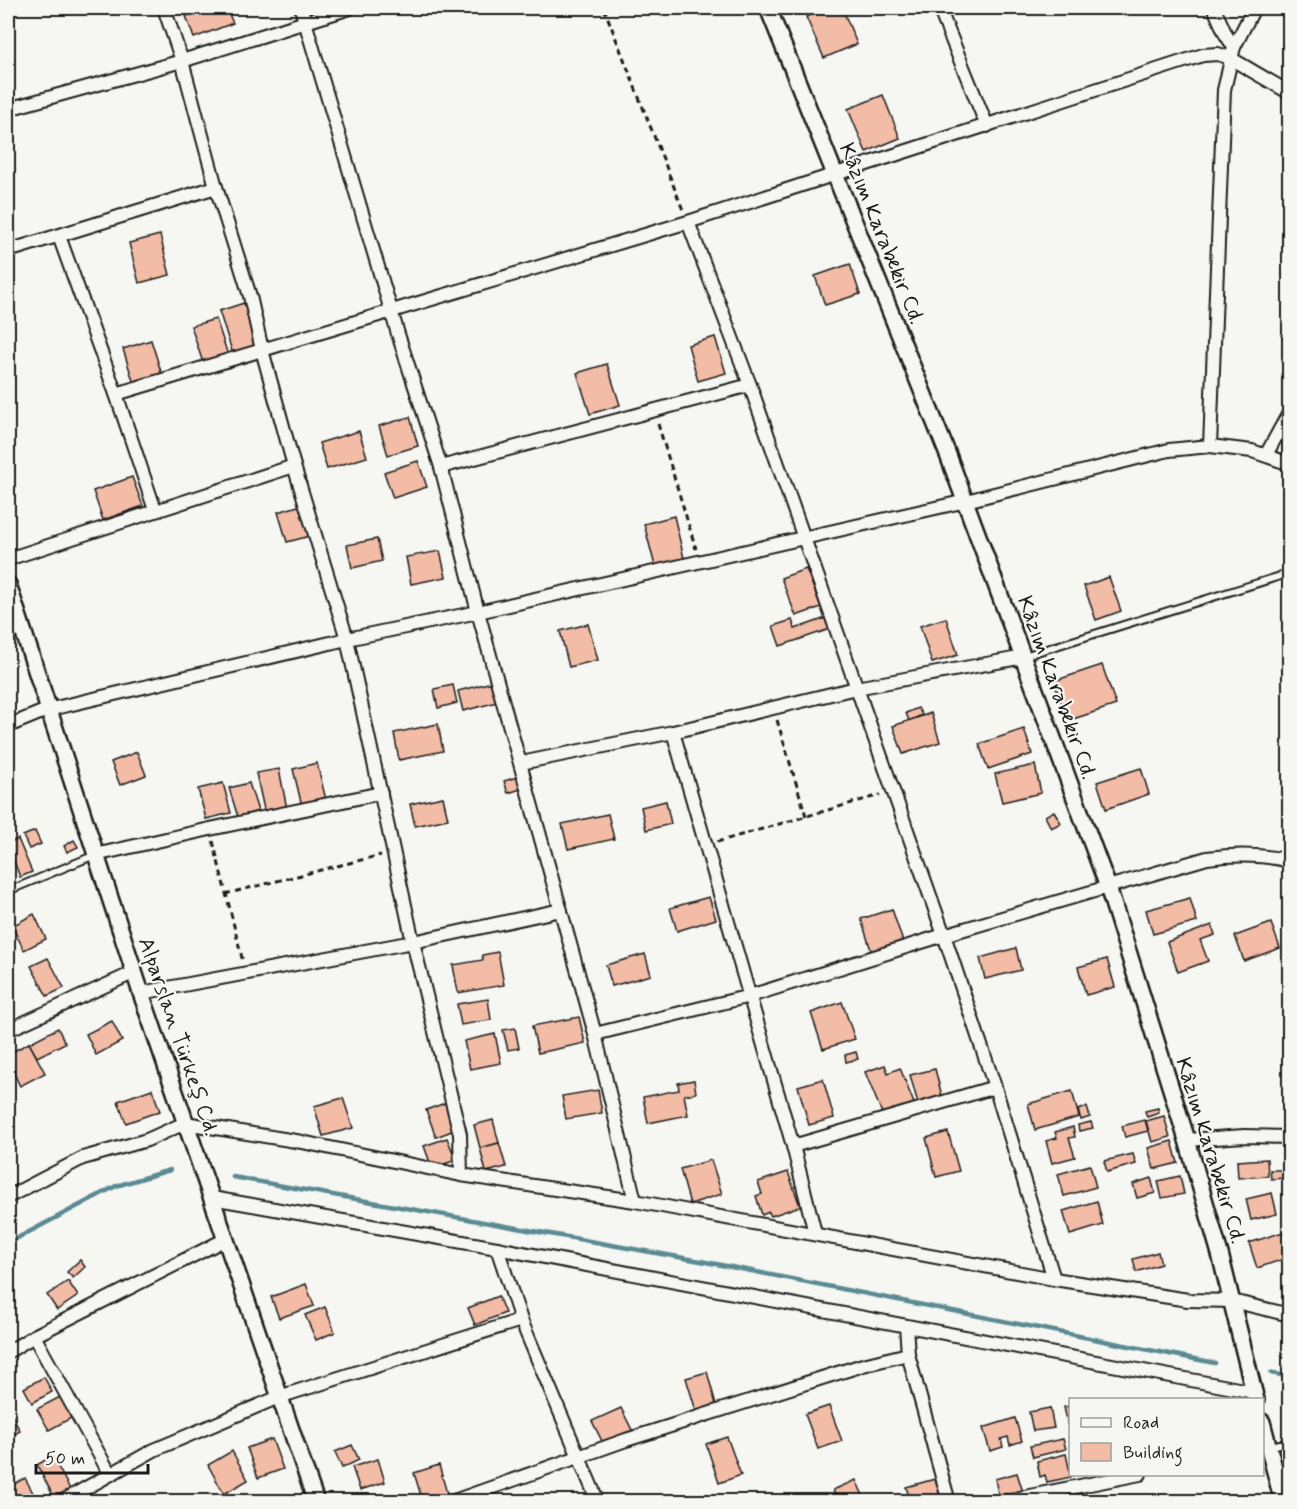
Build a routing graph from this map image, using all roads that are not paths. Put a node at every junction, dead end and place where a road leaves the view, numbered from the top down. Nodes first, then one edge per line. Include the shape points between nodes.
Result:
1 (164, 8) edge
2 (301, 8) edge
3 (350, 8) edge
4 (768, 8) edge
5 (939, 8) edge
6 (1214, 8) edge
7 (1254, 8) edge
8 (306, 23) junction
9 (1232, 52) junction
10 (182, 60) junction
11 (1290, 93) edge
12 (8, 110) edge
13 (987, 126) junction
14 (836, 174) junction
15 (216, 187) junction
16 (688, 222) junction
17 (59, 236) junction
18 (8, 251) edge
19 (392, 312) junction
20 (262, 350) junction
21 (750, 384) junction
22 (116, 394) junction
23 (1290, 411) edge
24 (1210, 446) junction
25 (1266, 455) junction
26 (1290, 464) edge
27 (294, 465) junction
28 (441, 467) junction
29 (966, 501) junction
30 (155, 510) junction
31 (804, 538) junction
32 (8, 559) edge
33 (1290, 573) edge
34 (8, 584) edge
35 (11, 604) edge
36 (478, 612) junction
37 (347, 639) junction
38 (1024, 657) junction
39 (856, 688) junction
40 (47, 710) junction
41 (8, 726) edge
42 (673, 732) junction
43 (521, 762) junction
44 (381, 793) junction
45 (95, 855) junction
46 (1290, 861) edge
47 (1107, 887) junction
48 (8, 891) edge
49 (561, 910) junction
50 (944, 935) junction
51 (413, 942) junction
52 (135, 972) junction
53 (141, 993) junction
54 (750, 996) junction
55 (8, 1030) edge
56 (595, 1034) junction
57 (995, 1087) junction
58 (185, 1123) junction
59 (1290, 1137) edge
60 (1186, 1140) junction
61 (793, 1146) junction
62 (460, 1175) junction
63 (8, 1197) edge
64 (212, 1198) junction
65 (635, 1201) junction
66 (815, 1233) junction
67 (226, 1239) junction
68 (496, 1248) junction
69 (1054, 1279) junction
70 (1232, 1300) junction
71 (1290, 1315) edge
72 (521, 1320) junction
73 (906, 1326) junction
74 (34, 1336) junction
75 (8, 1352) edge
76 (908, 1354) junction
77 (1255, 1396) edge
78 (279, 1397) junction
79 (1264, 1430) edge
80 (1290, 1442) edge
81 (1266, 1447) edge
82 (579, 1457) junction
83 (110, 1474) junction
84 (1130, 1476) edge
85 (64, 1501) edge
86 (950, 1501) edge
87 (316, 1502) edge
88 (451, 1502) edge
89 (598, 1502) edge
90 (1000, 1502) edge
91 (1283, 1502) edge

1 - 10 street
2 - 8 street
3 - 8 street
4 - 14 street, Kâzım Karabekir Cd.
5 - 13 street
6 - 9 street
7 - 9 street
8 - 10 street
8 - 19 street
9 - 11 street
9 - 13 street via 1203,55
9 - 24 street via 1224,90
10 - 12 street
10 - 15 street
13 - 14 street
14 - 16 street
14 - 29 street, Kâzım Karabekir Cd.
15 - 17 street
15 - 20 street via 250,296
16 - 19 street
16 - 21 street
17 - 18 street
17 - 22 street
19 - 20 street
19 - 28 street
20 - 22 street
20 - 27 street
21 - 28 street
21 - 31 street
22 - 30 street
23 - 25 street
24 - 25 street
24 - 29 street via 1169,450
25 - 26 street
27 - 30 street
27 - 37 street
28 - 36 street
29 - 31 street
29 - 38 street, Kâzım Karabekir Cd.
30 - 32 street
31 - 36 street
31 - 39 street
33 - 38 lane
34 - 35 street, Alparslan Türkeş Cd.
35 - 40 street, Alparslan Türkeş Cd.
36 - 37 street
36 - 43 street
37 - 40 street
37 - 44 street
38 - 39 street
38 - 47 street, Kâzım Karabekir Cd.
39 - 42 street
39 - 50 street
40 - 41 street
40 - 45 street, Alparslan Türkeş Cd.
42 - 43 street
42 - 54 street
43 - 49 street
44 - 45 street
44 - 51 street
45 - 48 lane
45 - 52 street, Alparslan Türkeş Cd.
46 - 47 street via 1261,855 1226,855
47 - 50 street
47 - 60 street, Kâzım Karabekir Cd.
49 - 51 street
49 - 56 street
50 - 54 street
50 - 57 street
51 - 53 street
51 - 62 street via 460,1134
52 - 53 street, Alparslan Türkeş Cd.
52 - 55 street
53 - 58 street, Alparslan Türkeş Cd.
54 - 56 street
54 - 61 street
56 - 65 street
57 - 61 street
57 - 69 street
58 - 62 street via 302,1142
58 - 63 street via 147,1140 83,1158
58 - 64 street, Alparslan Türkeş Cd.
59 - 60 street
60 - 70 street, Kâzım Karabekir Cd.
61 - 66 street
62 - 65 street
64 - 67 street, Alparslan Türkeş Cd.
64 - 68 street
65 - 66 street
66 - 69 street
67 - 74 street
67 - 78 street, Alparslan Türkeş Cd.
68 - 72 street
68 - 73 street
69 - 70 street via 1188,1300
70 - 71 street
70 - 77 street, Kâzım Karabekir Cd.
72 - 78 street
72 - 82 street
73 - 76 street
73 - 77 street
74 - 75 street
74 - 83 street
76 - 82 street via 851,1368
76 - 86 street
78 - 83 street via 154,1450
78 - 87 street, Alparslan Türkeş Cd.
79 - 81 street
80 - 81 lane
81 - 91 street
82 - 88 street
82 - 89 street
83 - 85 street
84 - 90 street

